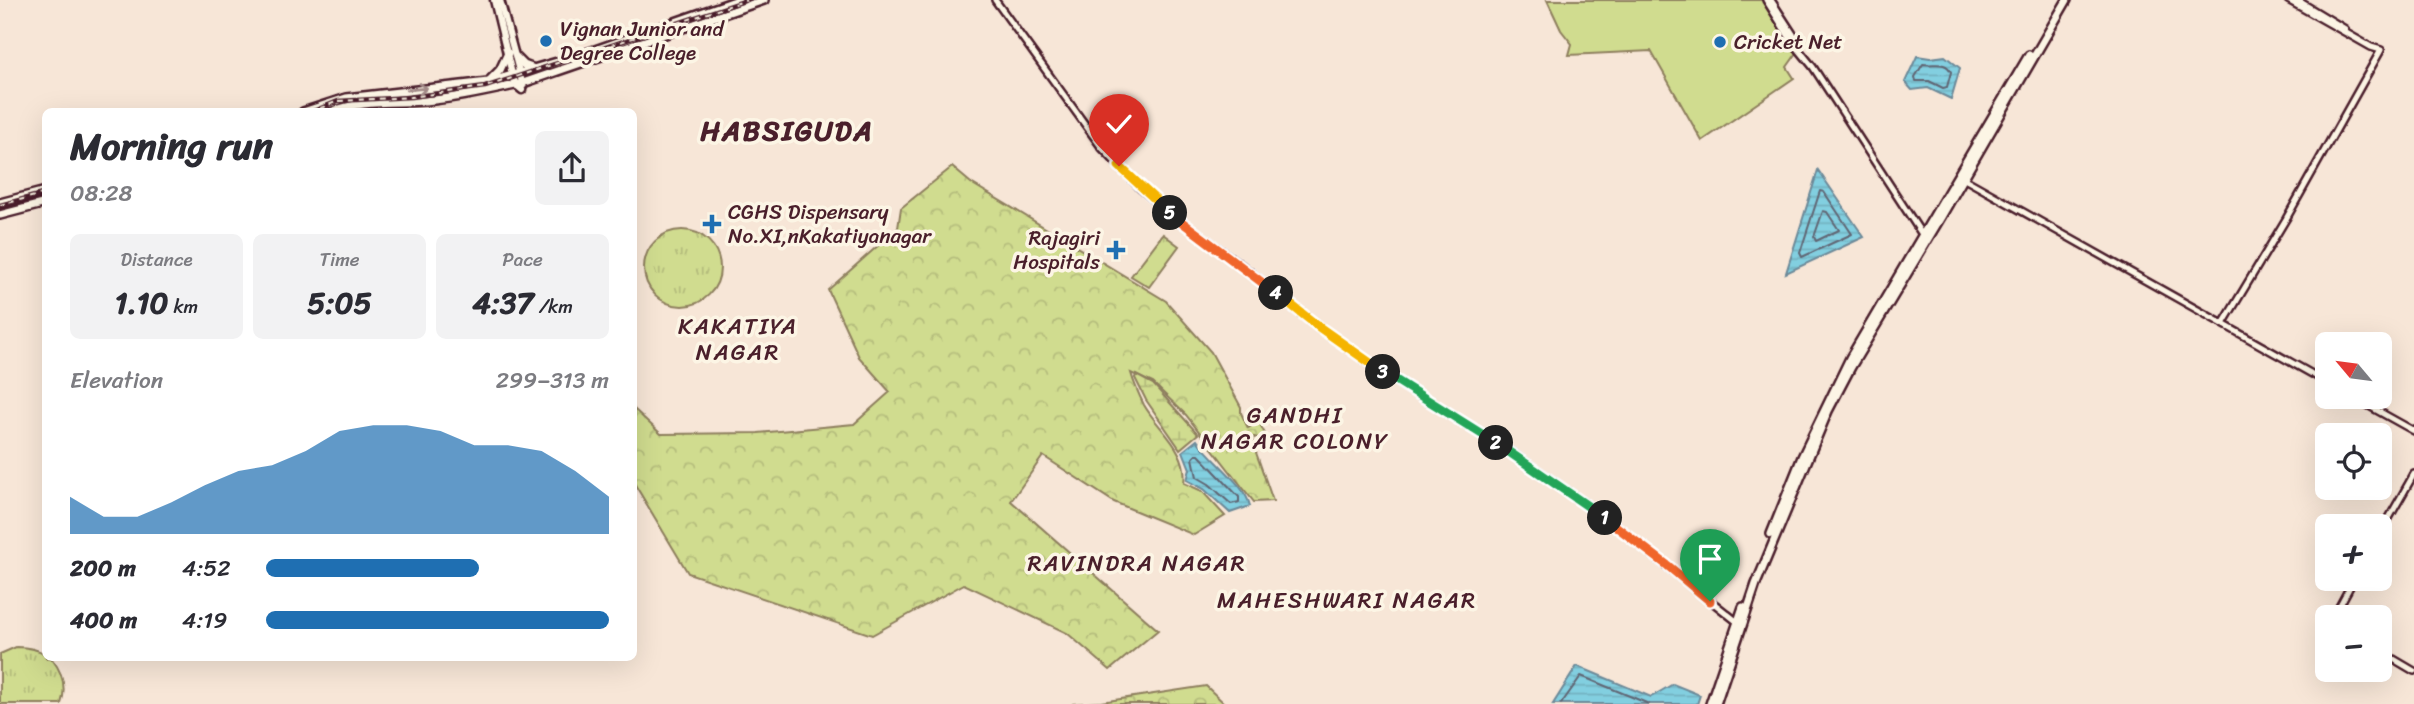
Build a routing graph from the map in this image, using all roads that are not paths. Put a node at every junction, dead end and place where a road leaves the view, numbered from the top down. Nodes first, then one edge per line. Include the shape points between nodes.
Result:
1 (494, 0) edge
2 (500, 0) edge
3 (738, 0) edge
4 (764, 0) edge
5 (995, 0) edge
6 (1768, 0) edge
7 (2061, 0) edge
8 (2067, 0) edge
9 (2288, 0) edge
10 (2297, 0) edge
11 (720, 11) junction
12 (2381, 50) junction
13 (512, 55) junction
14 (535, 68) junction
15 (516, 73) junction
16 (488, 82) junction
17 (521, 86) junction
18 (315, 108) edge
19 (351, 108) edge
20 (1961, 177) junction
21 (42, 192) edge
22 (28, 195) junction
23 (0, 203) edge
24 (42, 204) edge
25 (30, 206) junction
26 (0, 215) edge
27 (1925, 238) junction
28 (2223, 324) junction
29 (2315, 376) edge
30 (2376, 410) edge
31 (2414, 431) edge
32 (2414, 474) edge
33 (2391, 514) edge
34 (1740, 624) junction
35 (2392, 658) edge
36 (2414, 671) edge
37 (1710, 704) edge
38 (1716, 704) edge

1 - 13 main road
2 - 13 main road
3 - 11 main road
4 - 11 main road
5 - 34 street via 1102,148 1171,214 1383,373 1511,452 1614,524
6 - 27 street
7 - 20 main road
8 - 20 main road
9 - 12 street
10 - 12 street
11 - 14 main road
11 - 17 main road
12 - 28 street
13 - 14 main road
13 - 15 main road
13 - 16 main road
14 - 15 main road
15 - 16 main road
15 - 17 main road
18 -> 16 main road via 346,98
17 - 19 main road
20 - 27 main road
20 - 28 street
21 - 22 main road
22 - 23 main road
22 - 25 main road
24 - 25 main road
25 - 26 main road
27 - 34 main road via 1853,353 1788,489
28 - 29 street
30 - 31 street
32 - 33 street
34 - 37 main road
34 - 38 main road
35 - 36 street

